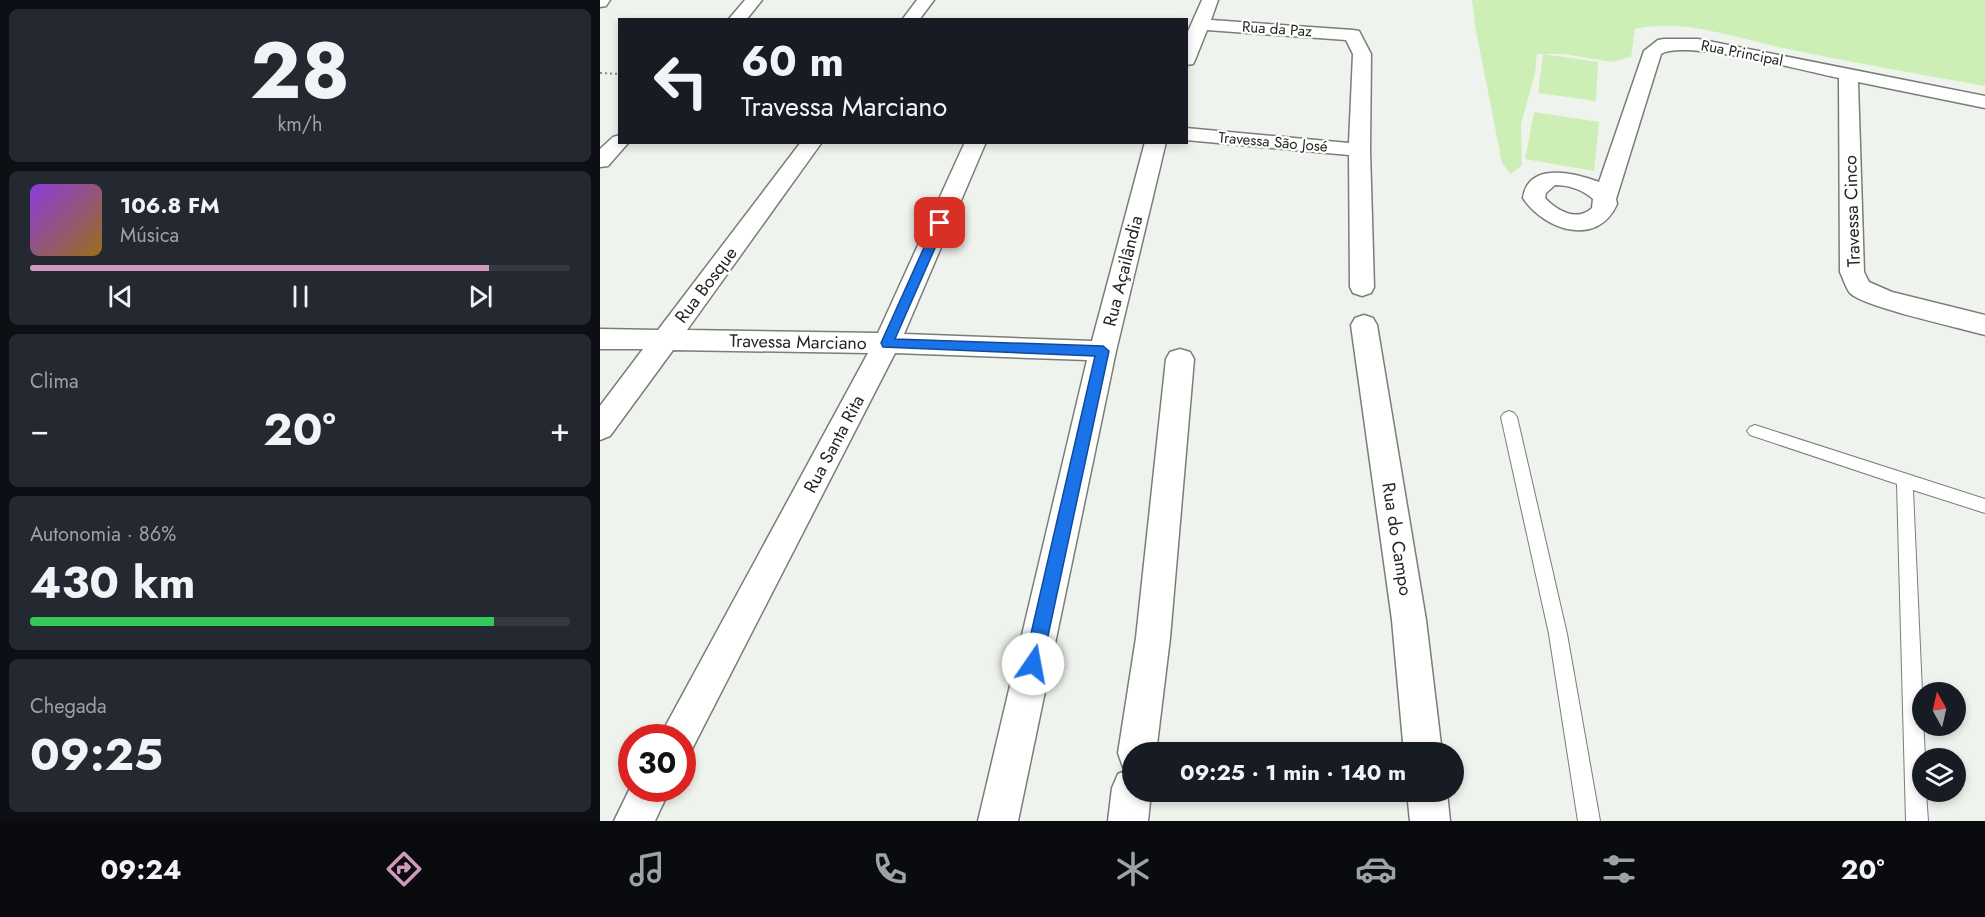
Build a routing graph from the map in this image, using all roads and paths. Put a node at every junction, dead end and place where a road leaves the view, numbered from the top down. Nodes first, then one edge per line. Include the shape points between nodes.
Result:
1 (754, 0) edge
2 (926, 0) edge
3 (1210, 0) edge
4 (738, 18) edge
5 (912, 18) edge
6 (1200, 24) junction
7 (1188, 55) edge
8 (600, 73) edge
9 (618, 74) edge
10 (1848, 75) junction
11 (1985, 102) edge
12 (1188, 134) edge
13 (618, 143) edge
14 (811, 144) edge
15 (975, 144) edge
16 (1155, 144) edge
17 (1359, 150) junction
18 (600, 161) edge
19 (1604, 200) dead end
20 (1362, 287) dead end
21 (1364, 325) dead end
22 (1985, 325) edge
23 (600, 339) edge
24 (666, 339) junction
25 (887, 343) junction
26 (1103, 351) junction
27 (1180, 359) dead end
28 (1509, 417) dead end
29 (600, 428) edge
30 (1755, 431) dead end
31 (1905, 480) junction
32 (1985, 506) edge
33 (685, 724) edge
34 (1139, 742) edge
35 (1422, 742) edge
36 (644, 802) edge
37 (1130, 802) edge
38 (1428, 802) edge
39 (633, 821) edge
40 (998, 821) edge
41 (1128, 821) edge
42 (1430, 821) edge
43 (1589, 821) edge
44 (1917, 821) edge

1 - 4 street
2 - 5 street
3 - 6 street
6 - 7 street
6 - 17 street, Rua da Paz via 1353,35 1362,54
8 - 9 path
10 - 11 street, Rua Principal
10 - 19 street, Rua Principal via 1698,44 1664,44 1653,51
10 - 22 street, Travessa Cinco via 1852,272 1860,288
12 - 17 street, Travessa São José
13 - 18 street
14 - 24 street, Rua Bosque
15 - 25 street, Rua Santa Rita
16 - 26 street, Rua Açailândia
17 - 20 street
21 - 35 street, Rua do Campo via 1409,620
23 - 24 street, Travessa Marciano
24 - 25 street, Travessa Marciano
24 - 29 street, Rua Bosque
25 - 26 street, Travessa Marciano
25 - 33 street, Rua Santa Rita
26 - 40 street, Rua Açailândia
27 - 34 street via 1153,638
28 - 43 lane via 1558,634
30 - 31 lane
31 - 32 lane
31 - 44 lane
36 - 39 street
37 - 41 street
38 - 42 street

